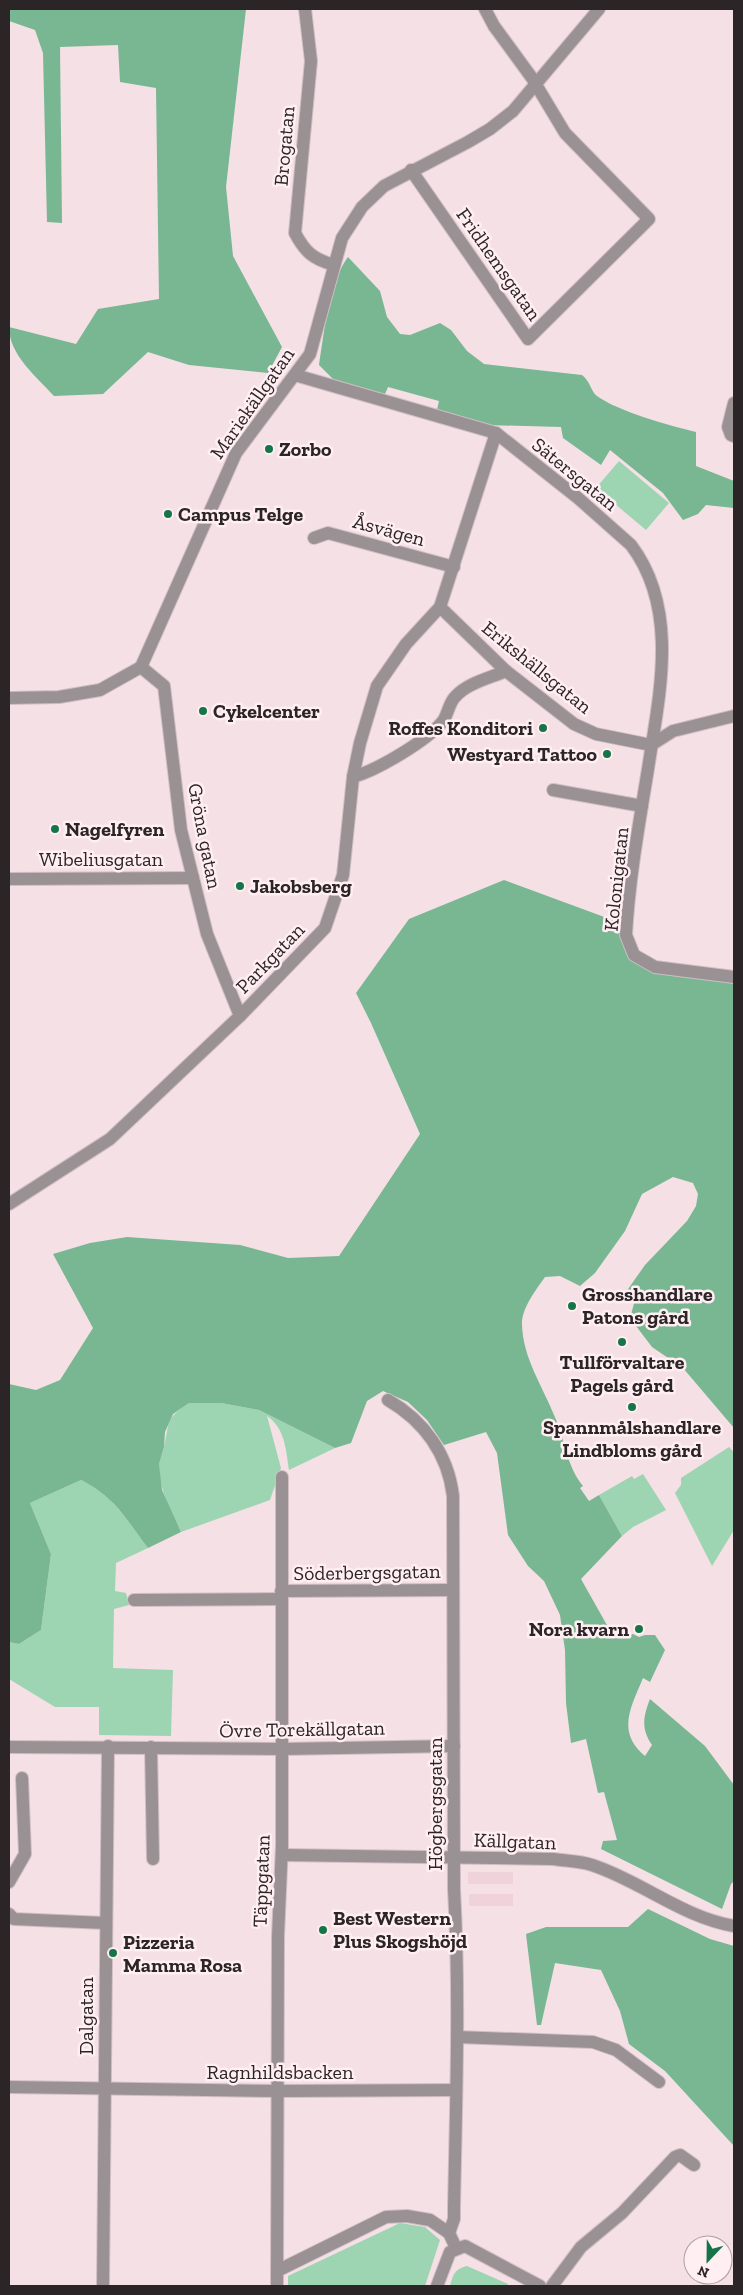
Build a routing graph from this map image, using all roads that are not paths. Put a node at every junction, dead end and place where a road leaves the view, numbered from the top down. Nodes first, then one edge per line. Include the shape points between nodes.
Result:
1 (305, 9) edge
2 (485, 9) edge
3 (599, 9) edge
4 (536, 85) junction
5 (411, 170) junction
6 (334, 265) junction
7 (295, 375) junction
8 (734, 409) edge
9 (731, 432) edge
10 (496, 433) junction
11 (314, 538) dead end
12 (454, 567) junction
13 (440, 607) junction
14 (141, 667) junction
15 (506, 671) junction
16 (9, 698) edge
17 (734, 716) edge
18 (651, 745) junction
19 (353, 777) junction
20 (553, 790) dead end
21 (642, 806) junction
22 (9, 878) edge
23 (193, 878) junction
24 (734, 977) edge
25 (240, 1016) junction
26 (9, 1204) edge
27 (388, 1400) dead end
28 (282, 1477) dead end
29 (454, 1590) junction
30 (281, 1595) junction
31 (134, 1600) dead end
32 (108, 1746) junction
33 (454, 1746) junction
34 (9, 1747) edge
35 (151, 1747) junction
36 (282, 1749) junction
37 (22, 1778) dead end
38 (282, 1855) junction
39 (454, 1858) junction
40 (153, 1859) dead end
41 (9, 1882) edge
42 (9, 1914) edge
43 (105, 1923) junction
44 (734, 1926) edge
45 (457, 2038) junction
46 (659, 2082) dead end
47 (9, 2087) edge
48 (104, 2088) junction
49 (455, 2090) junction
50 (278, 2091) junction
51 (694, 2165) dead end
52 (449, 2233) junction
53 (456, 2248) junction
54 (277, 2272) junction
55 (102, 2286) edge
56 (277, 2286) edge
57 (437, 2286) edge
58 (540, 2286) edge
59 (552, 2286) edge

1 - 6 street, Brogatan via 311,61 295,233 305,251
2 - 4 street
3 - 4 street, Mariekällgatan
4 - 5 street, Mariekällgatan via 513,111 490,129
4 - 5 street, Fridhemsgatan via 565,133 649,219 528,339
5 - 6 street, Mariekällgatan via 384,186 362,207 342,238
6 - 7 street, Mariekällgatan via 310,354
7 - 10 street, Sätersgatan
7 - 14 street, Mariekällgatan via 236,453
8 - 9 street
10 - 12 street, Parkgatan
10 - 18 street, Sätersgatan via 578,498 638,554 659,609 661,631 662,669
11 - 12 street, Åsvägen via 328,533
12 - 13 street, Parkgatan
13 - 15 street, Erikshällsgatan
13 - 19 street, Parkgatan via 406,644 377,686
14 - 16 street via 100,690 59,697
14 - 23 street, Gröna gatan via 164,686 181,830
15 - 18 street, Erikshällsgatan via 574,724 596,734
15 - 19 street via 454,697 444,720 428,736 369,772
17 - 18 street via 673,731
18 - 21 street, Kolonigatan
19 - 25 street, Parkgatan via 343,875 325,928
20 - 21 street, Kolonigatan
21 - 24 street, Kolonigatan via 626,930 629,946 634,954 655,967
22 - 23 street, Wibeliusgatan
23 - 25 street, Gröna gatan via 207,934
25 - 26 street, Parkgatan via 110,1139
27 - 29 street, Högbergsgatan via 406,1411 425,1430 438,1447 450,1474
28 - 30 street, Täppgatan
29 - 30 street, Söderbergsgatan
29 - 33 street, Högbergsgatan
30 - 31 street, Söderbergsgatan
30 - 36 street, Täppgatan
32 - 34 street, Övre Torekällgatan
32 - 35 street, Övre Torekällgatan
32 - 43 street, Dalgatan
33 - 36 street, Övre Torekällgatan
33 - 39 street, Högbergsgatan
35 - 36 street, Övre Torekällgatan
35 - 40 street
36 - 38 street, Täppgatan
37 - 41 street via 25,1854
38 - 39 street, Källgatan
38 - 50 street, Täppgatan via 278,1936
39 - 44 street, Källgatan via 553,1859 591,1865 686,1910
39 - 45 street, Högbergsgatan
42 - 43 street via 14,1919
43 - 48 street, Dalgatan
45 - 46 street via 593,2042 616,2050
45 - 49 street, Högbergsgatan
47 - 48 street, Ragnhildsbacken
48 - 50 street, Ragnhildsbacken
48 - 55 street, Dalgatan
49 - 50 street, Ragnhildsbacken
49 - 52 street, Högbergsgatan via 454,2213
50 - 54 street, Täppgatan
51 - 59 street via 680,2155 675,2157 622,2213 581,2247
52 - 53 street
52 - 54 street via 430,2220 386,2217
53 - 57 street via 446,2259
53 - 58 street via 465,2246
54 - 56 street, Täppgatan

